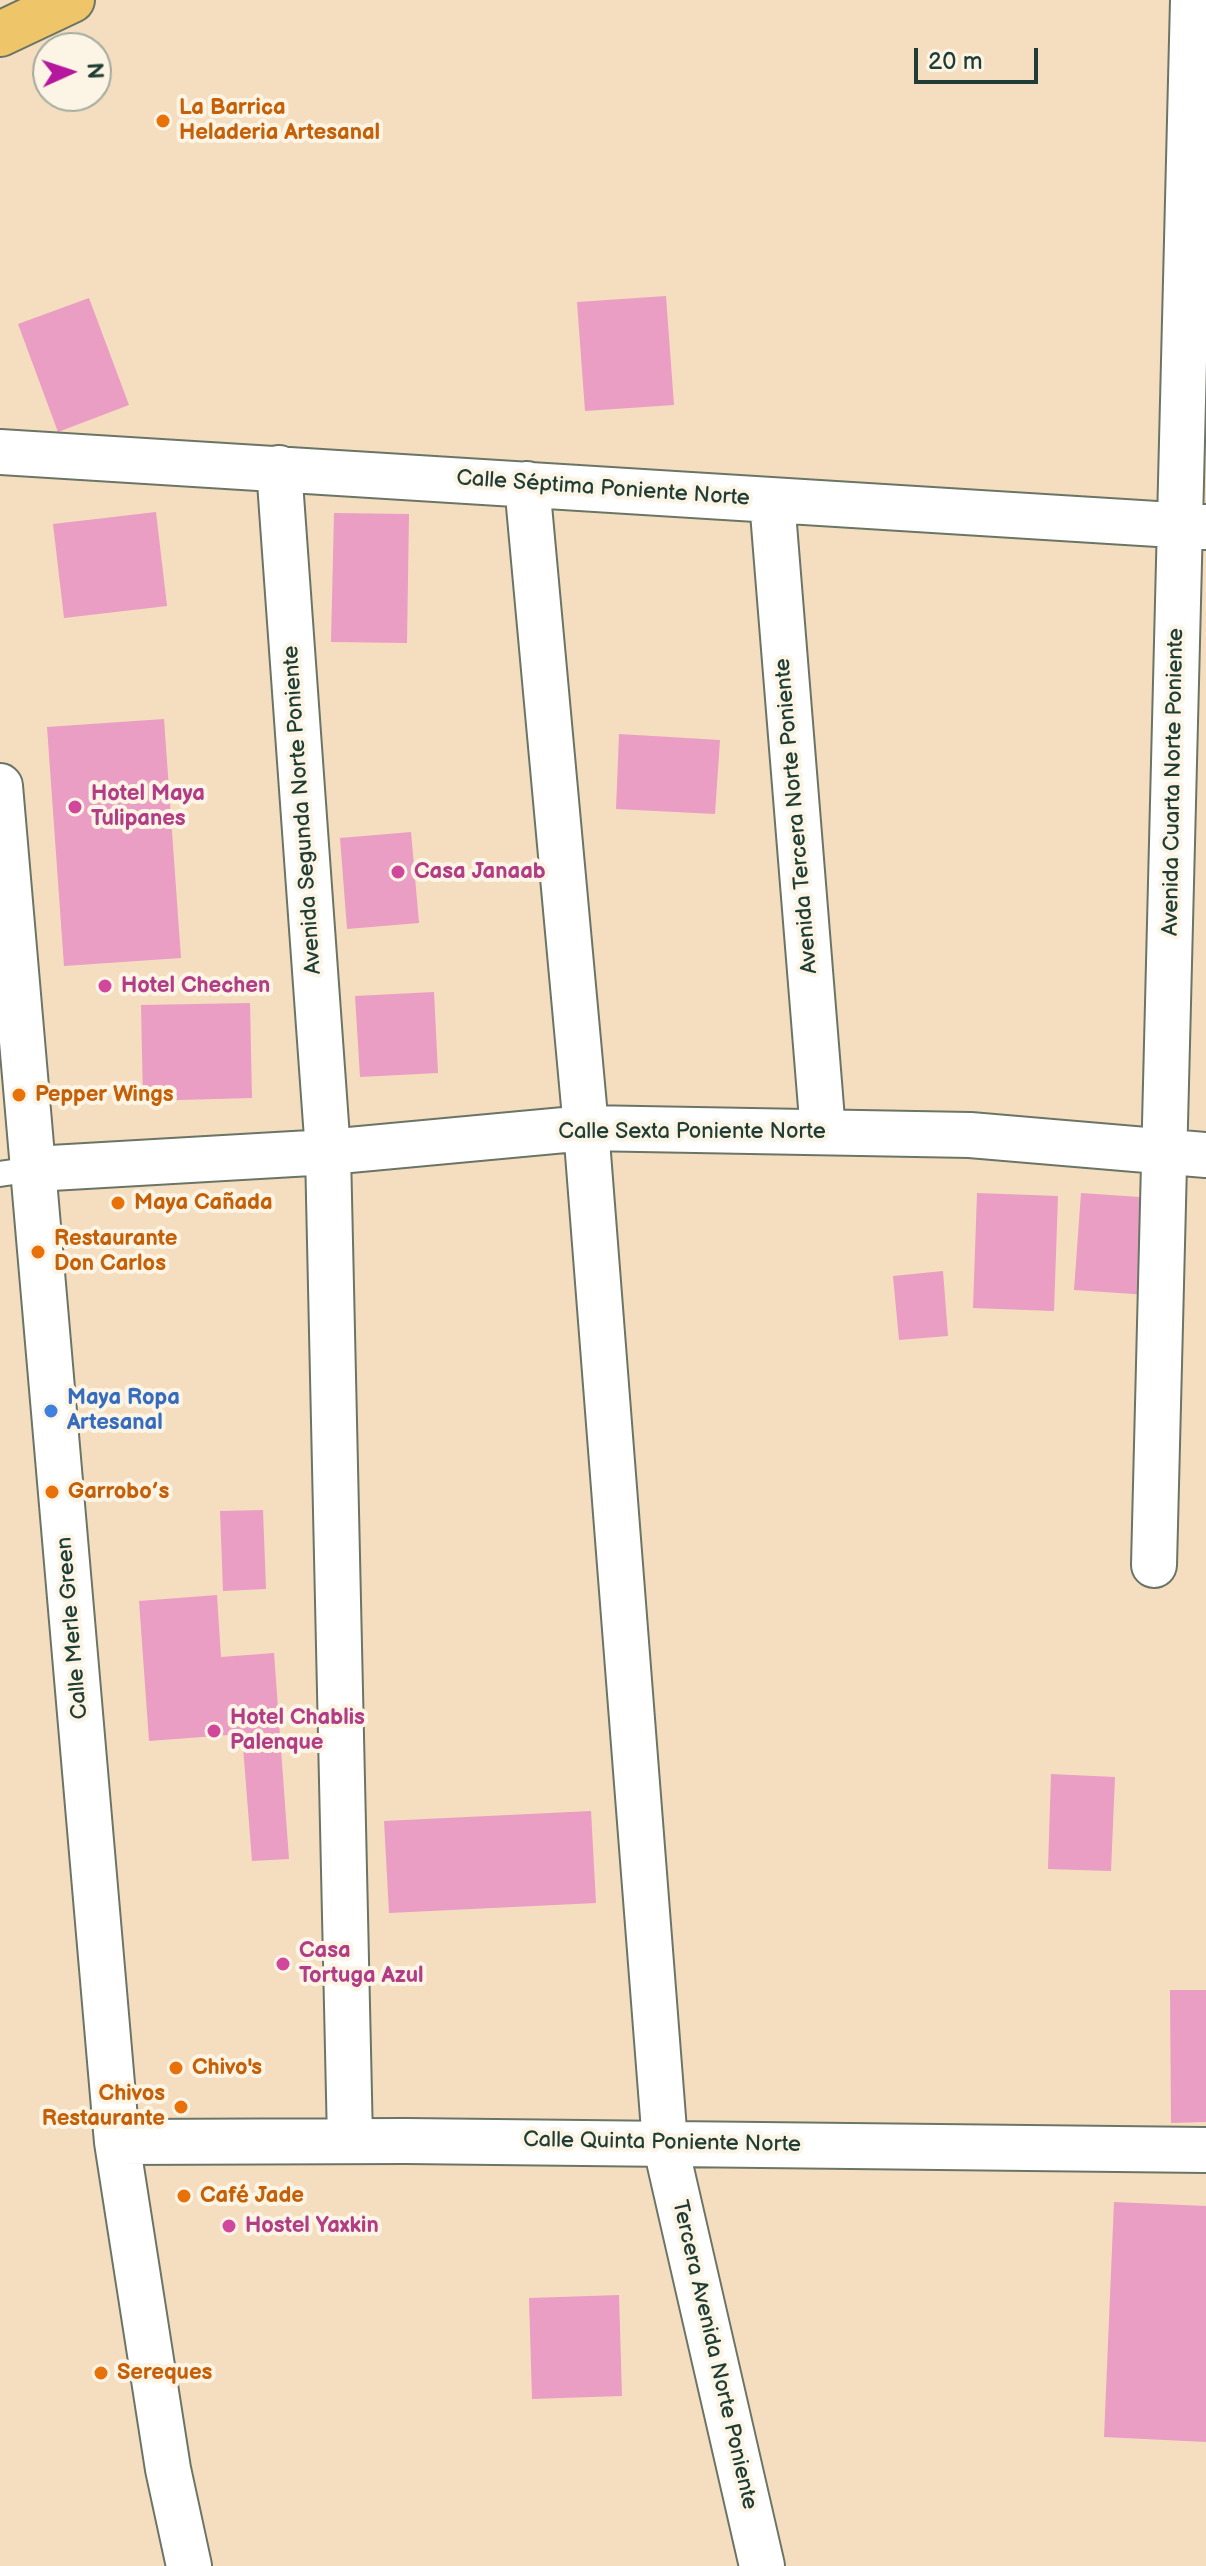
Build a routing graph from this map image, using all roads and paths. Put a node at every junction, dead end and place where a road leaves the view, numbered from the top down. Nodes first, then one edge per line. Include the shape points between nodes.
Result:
1 (31, 0) edge
2 (72, 0) edge
3 (1193, 0) edge
4 (0, 16) edge
5 (0, 34) edge
6 (0, 452) edge
7 (279, 468) junction
8 (527, 484) junction
9 (772, 500) junction
10 (1193, 527) edge
11 (0, 786) edge
12 (6, 912) edge
13 (586, 1128) junction
14 (823, 1132) junction
15 (328, 1152) junction
16 (1185, 1153) edge
17 (17, 1171) edge
18 (1154, 1565) dead end
19 (350, 2140) junction
20 (117, 2142) junction
21 (665, 2143) junction
22 (1206, 2150) edge
23 (189, 2566) edge
24 (762, 2566) edge

1 - 4 main road
2 - 5 main road
3 - 10 street, Avenida Cuarta Norte Poniente
6 - 7 street, Calle Séptima Poniente Norte
7 - 8 street, Calle Séptima Poniente Norte
7 - 15 street, Avenida Segunda Norte Poniente
8 - 9 street, Calle Séptima Poniente Norte
8 - 13 street, Tercera Avenida Norte Poniente
9 - 10 street, Calle Séptima Poniente Norte
9 - 14 street, Avenida Tercera Norte Poniente
10 - 16 street, Avenida Cuarta Norte Poniente
11 - 12 street, Calle Merle Green
12 - 17 street, Calle Merle Green
13 - 14 street, Calle Sexta Poniente Norte
13 - 15 street, Calle Sexta Poniente Norte
13 - 21 street, Tercera Avenida Norte Poniente
14 - 16 street, Calle Sexta Poniente Norte via 970,1135
15 - 17 street, Calle Sexta Poniente Norte
15 - 19 street, Avenida Segunda Norte Poniente
16 - 18 street, Avenida Cuarta Norte Poniente
17 - 20 street, Calle Merle Green
19 - 20 street, Calle Quinta Poniente Norte
19 - 21 street, Calle Quinta Poniente Norte
20 - 23 street, Calle Merle Green via 168,2469
21 - 22 street, Calle Quinta Poniente Norte
21 - 24 street, Tercera Avenida Norte Poniente

